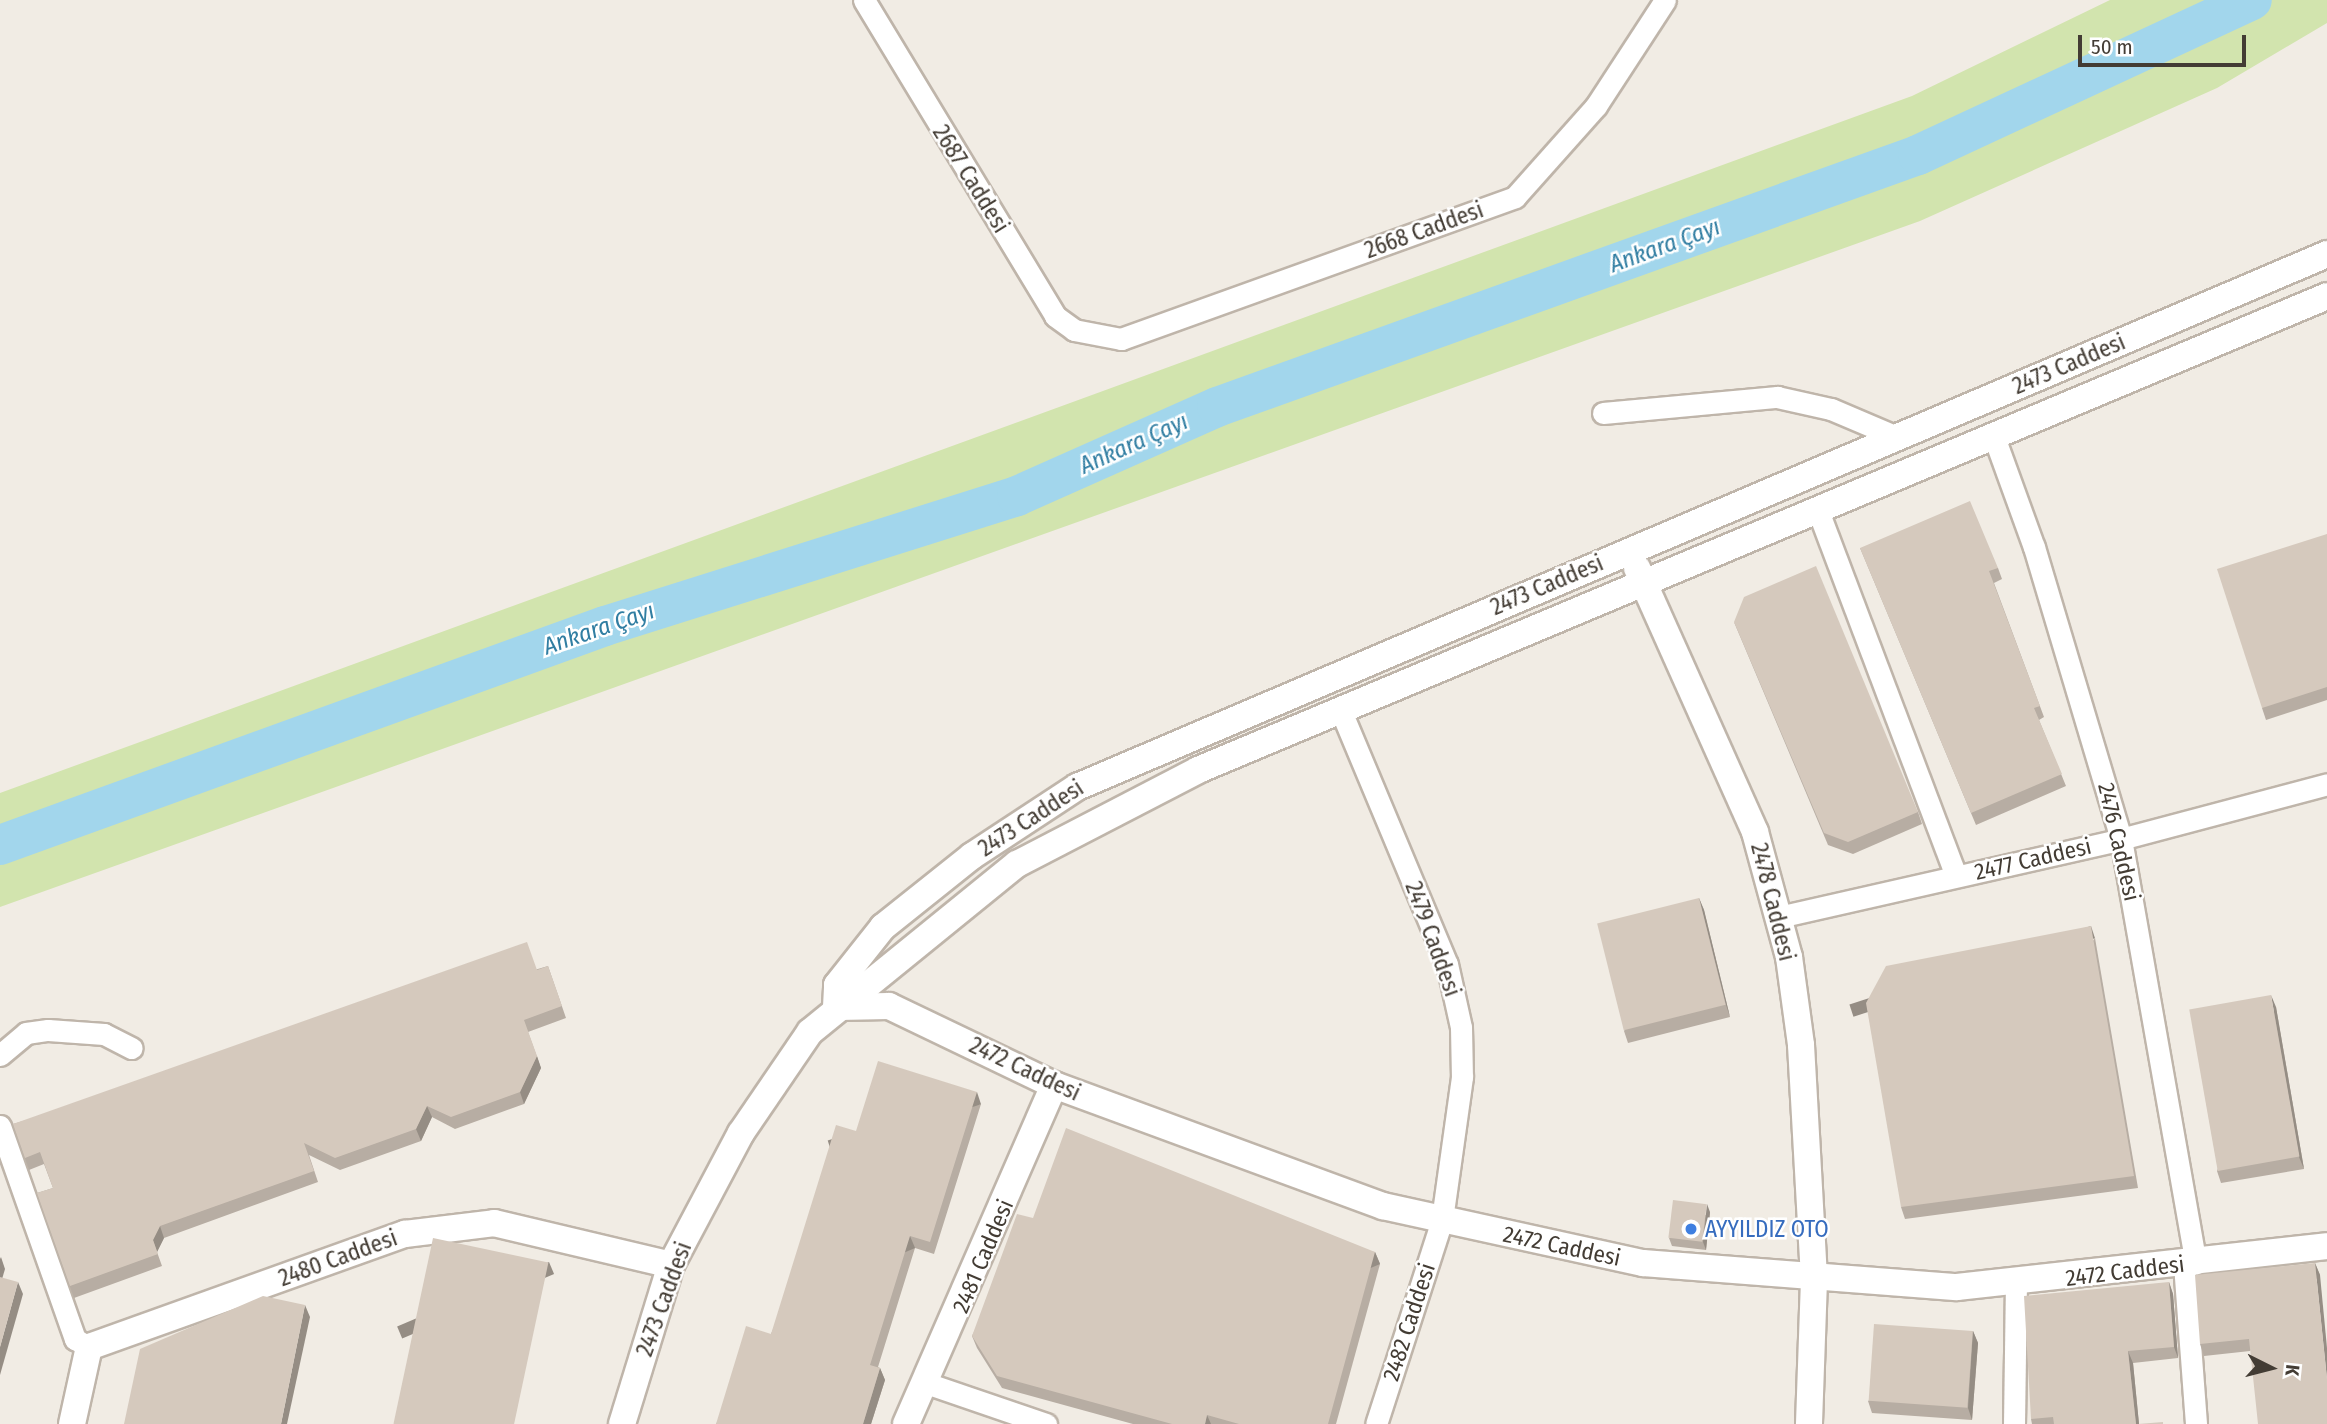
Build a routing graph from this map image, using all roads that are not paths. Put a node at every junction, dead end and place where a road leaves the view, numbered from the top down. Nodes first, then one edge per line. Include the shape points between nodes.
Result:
1 (864, 0) edge
2 (1665, 0) edge
3 (2327, 254) edge
4 (2327, 296) edge
5 (1097, 337) joint
6 (1602, 413) dead end
7 (1993, 434) junction
8 (1897, 437) junction
9 (1817, 508) junction
10 (1629, 550) junction
11 (1643, 583) junction
12 (1341, 711) junction
13 (2327, 784) edge
14 (2122, 839) junction
15 (1956, 876) junction
16 (1779, 917) junction
17 (836, 1007) junction
18 (132, 1048) dead end
19 (0, 1055) edge
20 (1054, 1085) junction
21 (0, 1126) edge
22 (1442, 1220) junction
23 (2327, 1246) edge
24 (2190, 1263) junction
25 (671, 1265) junction
26 (1814, 1280) junction
27 (2016, 1284) junction
28 (89, 1347) junction
29 (926, 1383) junction
30 (72, 1424) edge
31 (622, 1424) edge
32 (906, 1424) edge
33 (1046, 1424) edge
34 (1376, 1424) edge
35 (1809, 1424) edge
36 (2014, 1424) edge
37 (2196, 1424) edge

1 - 5 street, 2687 Caddesi via 1055,316
2 - 5 street, 2668 Caddesi via 1596,106 1515,197 1121,339
3 - 8 street, 2473 Caddesi
4 - 7 street, 2473 Caddesi
6 - 8 street via 1776,397 1831,409
7 - 9 street, 2473 Caddesi
7 - 14 street, 2476 Caddesi via 2034,547
8 - 10 street, 2473 Caddesi
9 - 11 street, 2473 Caddesi
9 - 15 street
10 - 11 street, 2478 Caddesi
10 - 17 street, 2473 Caddesi via 1077,787 972,856 883,927 837,985
11 - 12 street, 2473 Caddesi
11 - 16 street, 2478 Caddesi via 1755,832
12 - 17 street, 2473 Caddesi via 1198,770 1064,836 990,884
12 - 22 street, 2479 Caddesi via 1455,990 1462,1077
13 - 14 street, 2477 Caddesi
14 - 15 street, 2477 Caddesi
14 - 24 street, 2476 Caddesi
15 - 16 street, 2477 Caddesi
16 - 26 street, 2478 Caddesi via 1801,1045
17 - 20 street, 2472 Caddesi via 889,1006
17 - 25 street, 2473 Caddesi via 815,1025 741,1133
18 - 19 street via 104,1034 48,1030 26,1033
20 - 22 street, 2472 Caddesi via 1216,1149
20 - 29 street, 2481 Caddesi
21 - 28 street via 75,1339
22 - 26 street, 2472 Caddesi via 1643,1263
22 - 34 street, 2482 Caddesi
23 - 24 street, 2472 Caddesi
24 - 27 street, 2472 Caddesi
24 - 37 street, 2476 Caddesi
25 - 28 street, 2480 Caddesi via 494,1223 446,1225
25 - 31 street, 2473 Caddesi
26 - 27 street, 2472 Caddesi
26 - 35 street, 2478 Caddesi
27 - 36 street
28 - 30 street
29 - 32 street, 2481 Caddesi
29 - 33 street

